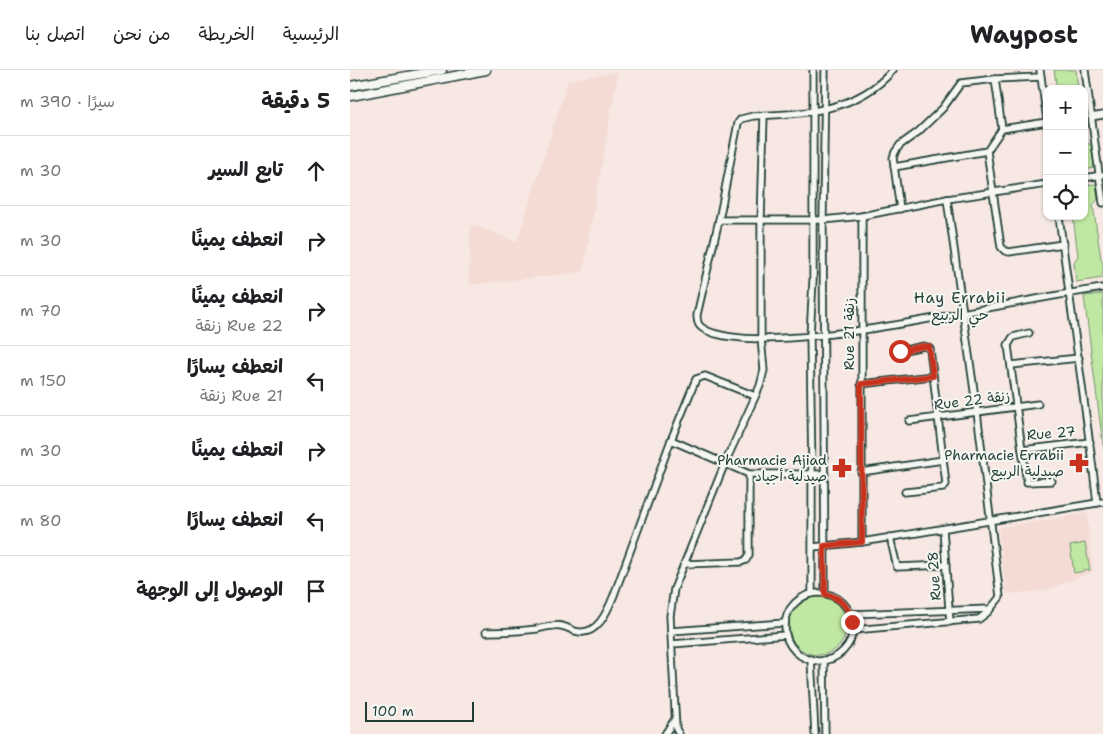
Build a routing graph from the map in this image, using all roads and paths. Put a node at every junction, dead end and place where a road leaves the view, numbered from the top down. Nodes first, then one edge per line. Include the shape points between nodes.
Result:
1 (442, 70) edge
2 (486, 70) edge
3 (813, 70) edge
4 (825, 70) edge
5 (892, 70) edge
6 (1040, 70) edge
7 (1085, 70) edge
8 (1041, 77) junction
9 (995, 79) junction
10 (350, 86) edge
11 (1043, 92) edge
12 (351, 97) edge
13 (824, 110) junction
14 (812, 112) junction
15 (1103, 115) edge
16 (764, 116) junction
17 (1091, 117) junction
18 (1043, 122) edge
19 (1002, 129) junction
20 (987, 151) junction
21 (894, 167) junction
22 (1101, 175) edge
23 (1088, 177) edge
24 (1043, 185) edge
25 (994, 192) junction
26 (948, 199) junction
27 (1103, 203) edge
28 (900, 209) junction
29 (862, 216) junction
30 (718, 220) junction
31 (813, 220) junction
32 (823, 220) junction
33 (1060, 220) edge
34 (761, 221) junction
35 (1063, 244) junction
36 (1103, 288) edge
37 (1069, 293) junction
38 (963, 313) junction
39 (861, 329) junction
40 (1028, 333) dead end
41 (824, 334) junction
42 (810, 336) junction
43 (761, 339) junction
44 (900, 351) dead end
45 (1079, 358) junction
46 (1011, 365) junction
47 (933, 376) junction
48 (861, 384) junction
49 (755, 396) junction
50 (1038, 404) dead end
51 (1016, 407) junction
52 (977, 412) junction
53 (938, 417) junction
54 (909, 421) dead end
55 (671, 440) junction
56 (1090, 442) junction
57 (1022, 450) junction
58 (943, 460) junction
59 (725, 463) junction
60 (861, 472) junction
61 (749, 474) junction
62 (812, 474) junction
63 (825, 474) junction
64 (1052, 481) dead end
65 (905, 492) dead end
66 (1100, 503) edge
67 (991, 522) junction
68 (943, 529) junction
69 (890, 537) junction
70 (862, 542) junction
71 (824, 546) junction
72 (813, 547) junction
73 (684, 564) junction
74 (946, 565) junction
75 (812, 594) junction
76 (825, 594) junction
77 (990, 609) junction
78 (949, 610) junction
79 (850, 614) junction
80 (950, 622) junction
81 (785, 623) junction
82 (853, 630) junction
83 (672, 631) junction
84 (486, 632) dead end
85 (786, 635) junction
86 (672, 644) junction
87 (811, 659) junction
88 (824, 660) junction
89 (675, 719) junction
90 (665, 734) edge
91 (678, 734) edge
92 (815, 734) edge
93 (825, 734) edge

1 - 10 main road
2 - 12 main road
3 - 14 street
4 - 13 street
5 - 13 street via 866,94
6 - 8 street
7 - 17 street
8 - 9 street
8 - 11 street
9 - 19 street
9 - 21 street via 961,83 943,108 900,145 893,158
10 - 12 main road
13 - 14 street
13 - 32 street
14 - 16 street
14 - 31 street
15 - 17 street
16 - 30 street via 746,117 738,123
16 - 34 street
17 - 22 street
18 - 19 street
19 - 20 street
20 - 21 street
20 - 25 street
21 - 28 street
22 - 23 street
22 - 27 street
24 - 25 street
25 - 26 street
25 - 35 street via 1001,247 1005,251
26 - 28 street
26 - 38 street
28 - 29 street
29 - 32 street
29 - 39 street, Rue 21 زنقة
30 - 34 street
30 - 43 street via 697,322 700,327 726,336
31 - 32 street
31 - 34 street
31 - 42 street
32 - 41 street
33 - 35 street
34 - 43 street
35 - 37 street
36 - 37 street
37 - 38 street
37 - 45 street
38 - 39 street
38 - 52 street
39 - 41 street
39 - 48 street, Rue 21 زنقة
40 - 46 street, Rue 27 via 1010,340
41 - 42 street
41 - 63 street
42 - 43 street
42 - 62 street
43 - 49 street via 764,370
44 - 47 street via 929,347
45 - 46 street
45 - 56 street
46 - 51 street, Rue 27
47 - 48 street, Rue 22 زنقة
47 - 53 street
48 - 60 street, Rue 21 زنقة
49 - 55 street via 705,376 696,379
49 - 59 street
50 - 51 street, Rue 22 زنقة
51 - 52 street, Rue 22 زنقة
51 - 57 street, Rue 27
52 - 53 street, Rue 22 زنقة
52 - 67 street
53 - 54 street, Rue 22 زنقة
53 - 58 street
55 - 59 street
55 - 84 street via 614,595 600,622 583,632 553,625 511,632
56 - 57 street, Rue 27
56 - 66 street
57 - 64 street via 1027,482
58 - 60 street
58 - 65 street via 945,487
59 - 61 street
59 - 73 street
60 - 70 street, Rue 21 زنقة
61 - 62 street
61 - 73 street via 749,555 746,560
62 - 63 street
62 - 72 street
63 - 71 street
66 - 67 street
67 - 68 street
67 - 77 street via 1000,597
68 - 69 street
68 - 74 street, Rue 28
69 - 70 street
69 - 74 street via 896,566
70 - 71 street
71 - 72 street
71 - 76 street
72 - 75 street
73 - 83 street via 671,602
74 - 78 street, Rue 28
75 - 76 street
75 - 81 street via 792,606
76 - 79 street via 845,604
77 - 78 street
77 - 80 street via 979,619
78 - 79 street
78 - 80 street, Rue 28
79 - 82 street
80 - 82 street
81 - 83 street
81 - 85 street
82 - 88 street via 845,648
83 - 86 street
85 - 86 street
85 - 87 street via 794,649
86 - 89 street
87 - 88 street
87 - 92 street
88 - 93 street
89 - 90 street
89 - 91 street

